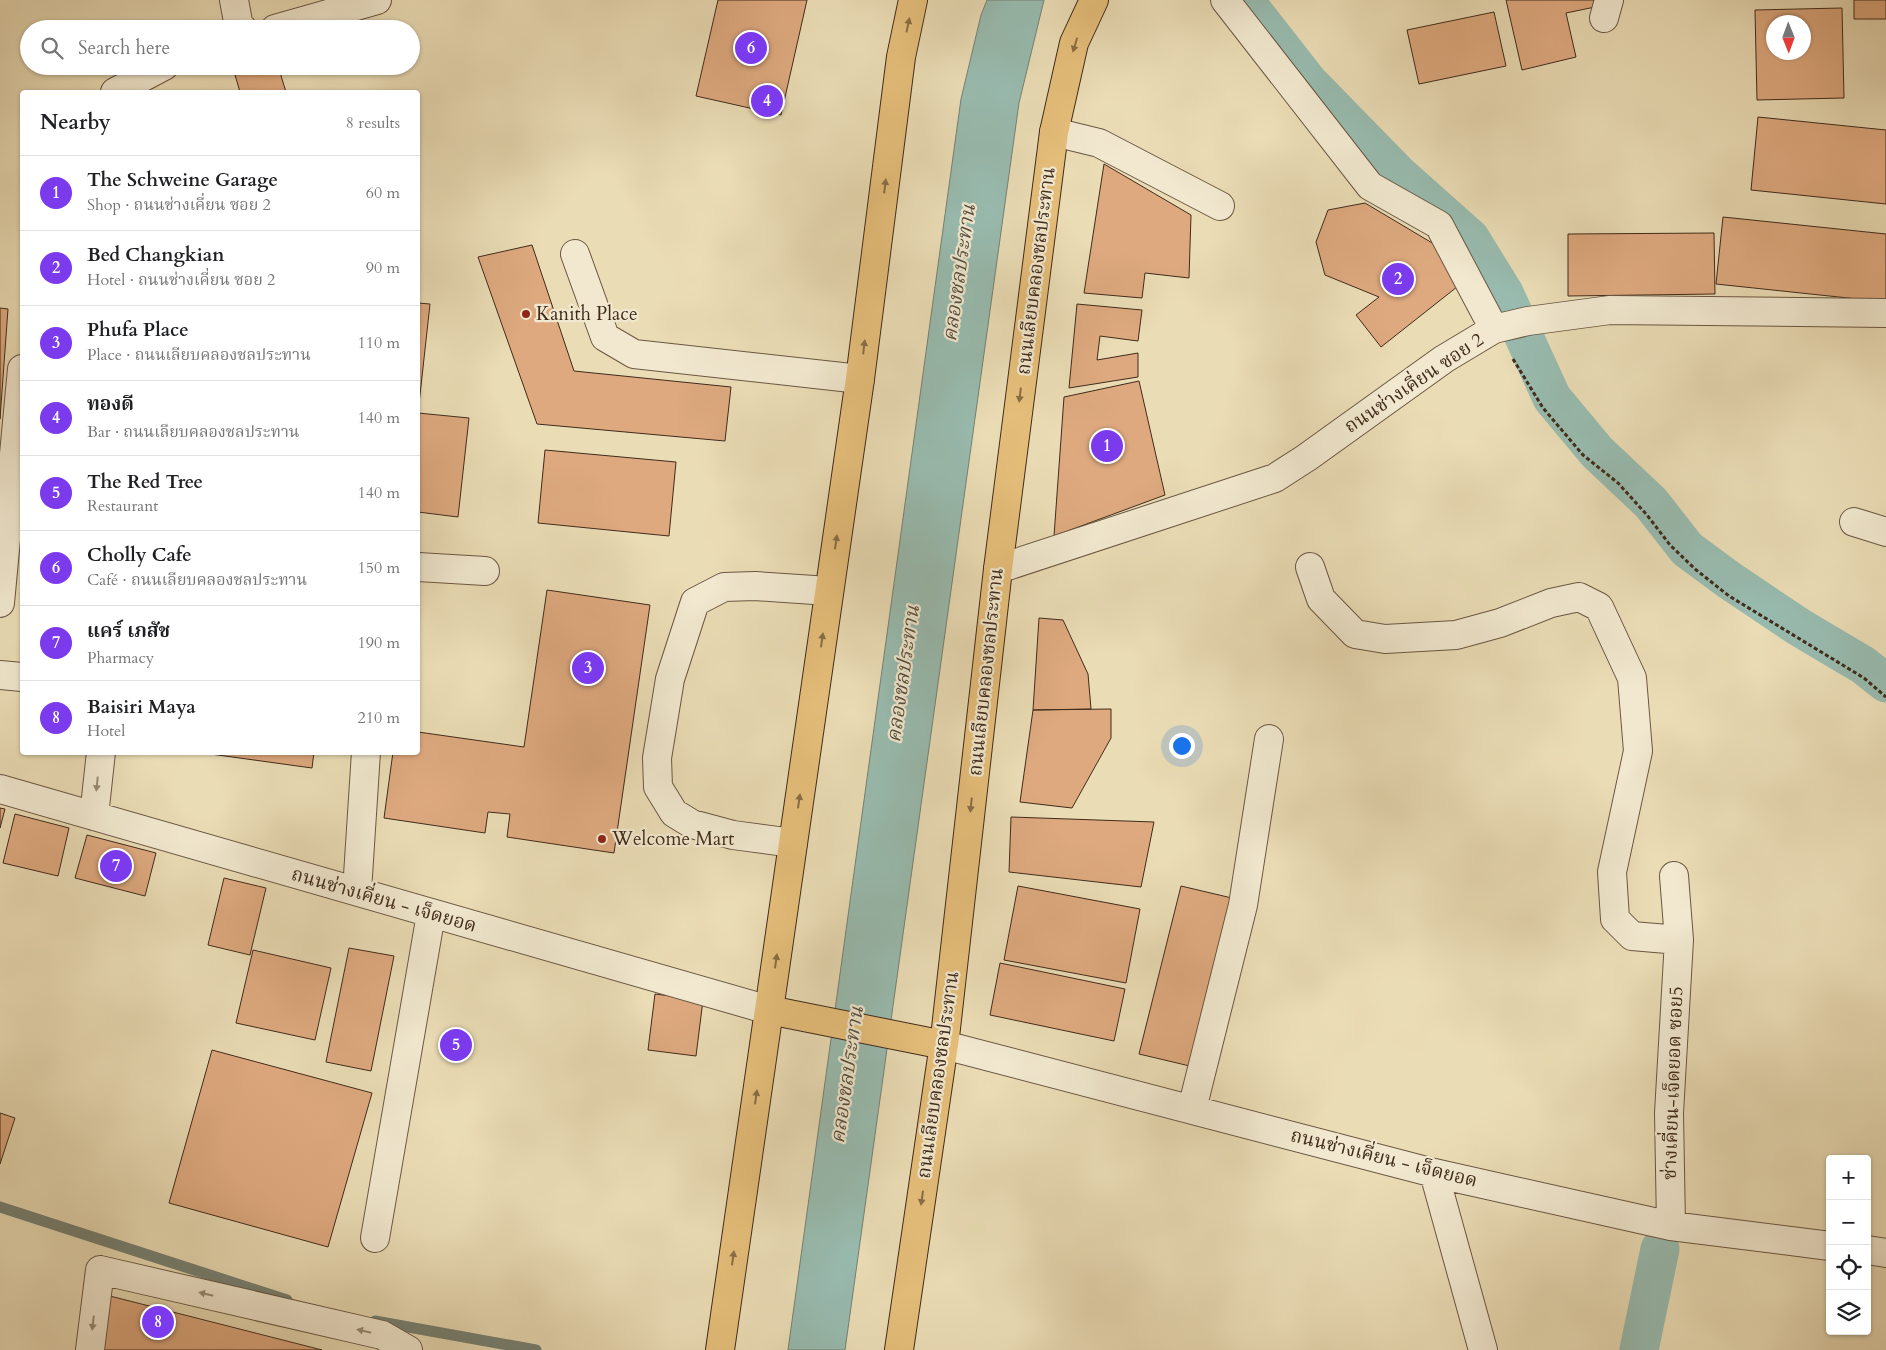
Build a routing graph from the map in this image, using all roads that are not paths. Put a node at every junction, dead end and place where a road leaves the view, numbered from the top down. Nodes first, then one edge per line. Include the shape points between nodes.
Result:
1 (234, 0) edge
2 (377, 0) edge
3 (913, 0) edge
4 (1094, 0) edge
5 (1225, 0) edge
6 (238, 20) edge
7 (307, 20) edge
8 (147, 75) edge
9 (119, 90) edge
10 (1054, 132) junction
11 (1220, 206) dead end
12 (575, 254) dead end
13 (1886, 313) edge
14 (1494, 329) junction
15 (860, 379) junction
16 (20, 390) edge
17 (1854, 522) dead end
18 (1886, 532) edge
19 (420, 567) edge
20 (1310, 567) dead end
21 (998, 569) junction
22 (485, 571) dead end
23 (829, 591) junction
24 (0, 603) edge
25 (0, 675) edge
26 (20, 677) edge
27 (1269, 739) dead end
28 (101, 755) edge
29 (366, 755) edge
30 (0, 789) edge
31 (94, 816) junction
32 (793, 843) junction
33 (1674, 876) dead end
34 (358, 892) junction
35 (431, 914) junction
36 (1679, 940) junction
37 (769, 1010) junction
38 (944, 1045) junction
39 (1192, 1109) junction
40 (1434, 1173) junction
41 (1670, 1226) junction
42 (375, 1238) dead end
43 (1826, 1246) edge
44 (1871, 1251) edge
45 (1886, 1253) edge
46 (90, 1350) edge
47 (408, 1350) edge
48 (720, 1350) edge
49 (900, 1350) edge
50 (1483, 1350) edge

1 - 6 street
2 - 7 street
15 -> 3 main road via 901,57
4 -> 10 main road, ถนนเลียบคลองชลประทาน via 1074,43
5 - 14 street via 1370,186 1439,225
8 - 9 street
10 - 11 street via 1099,143
10 -> 21 main road, ถนนเลียบคลองชลประทาน
12 - 15 street via 605,337 634,354
13 - 14 street, ถนนช่างเคี่ยน ซอย 2 via 1610,310
14 - 21 street, ถนนช่างเคี่ยน ซอย 2 via 1444,359 1275,478
23 -> 15 main road
16 - 24 street
17 - 18 street
19 - 22 street
20 - 36 street via 1321,599 1355,634 1385,639 1456,635 1500,623 1551,603 1579,597 1599,607 1632,678 1638,751 1612,872 1615,919 1632,936
21 -> 38 main road, ถนนเลียบคลองชลประทาน
32 -> 23 main road
23 - 32 street via 724,587 696,602 670,680 657,758 658,787 680,817 692,824 733,834
25 - 26 street
27 - 39 street via 1243,905
28 -> 31 street
29 - 34 street
30 - 31 street, ถนนช่างเคี่ยน - เจ็ดยอด
31 - 34 street, ถนนช่างเคี่ยน - เจ็ดยอด
37 -> 32 main road
33 - 36 street, ช่างเคี่ยน-เจ็ดยอด ซอย5
34 - 35 street, ถนนช่างเคี่ยน - เจ็ดยอด
35 - 37 street, ถนนช่างเคี่ยน - เจ็ดยอด
35 - 42 street
36 - 41 street, ช่างเคี่ยน-เจ็ดยอด ซอย5 via 1669,1113
37 - 38 main road
48 -> 37 main road
38 - 39 street, ถนนช่างเคี่ยน - เจ็ดยอด
38 -> 49 main road, ถนนเลียบคลองชลประทาน
39 - 40 street, ถนนช่างเคี่ยน - เจ็ดยอด
40 - 41 street, ถนนช่างเคี่ยน - เจ็ดยอด
40 - 50 street
41 - 43 street, ถนนช่างเคี่ยน - เจ็ดยอด
44 - 45 street
47 -> 46 street via 382,1335 100,1270

